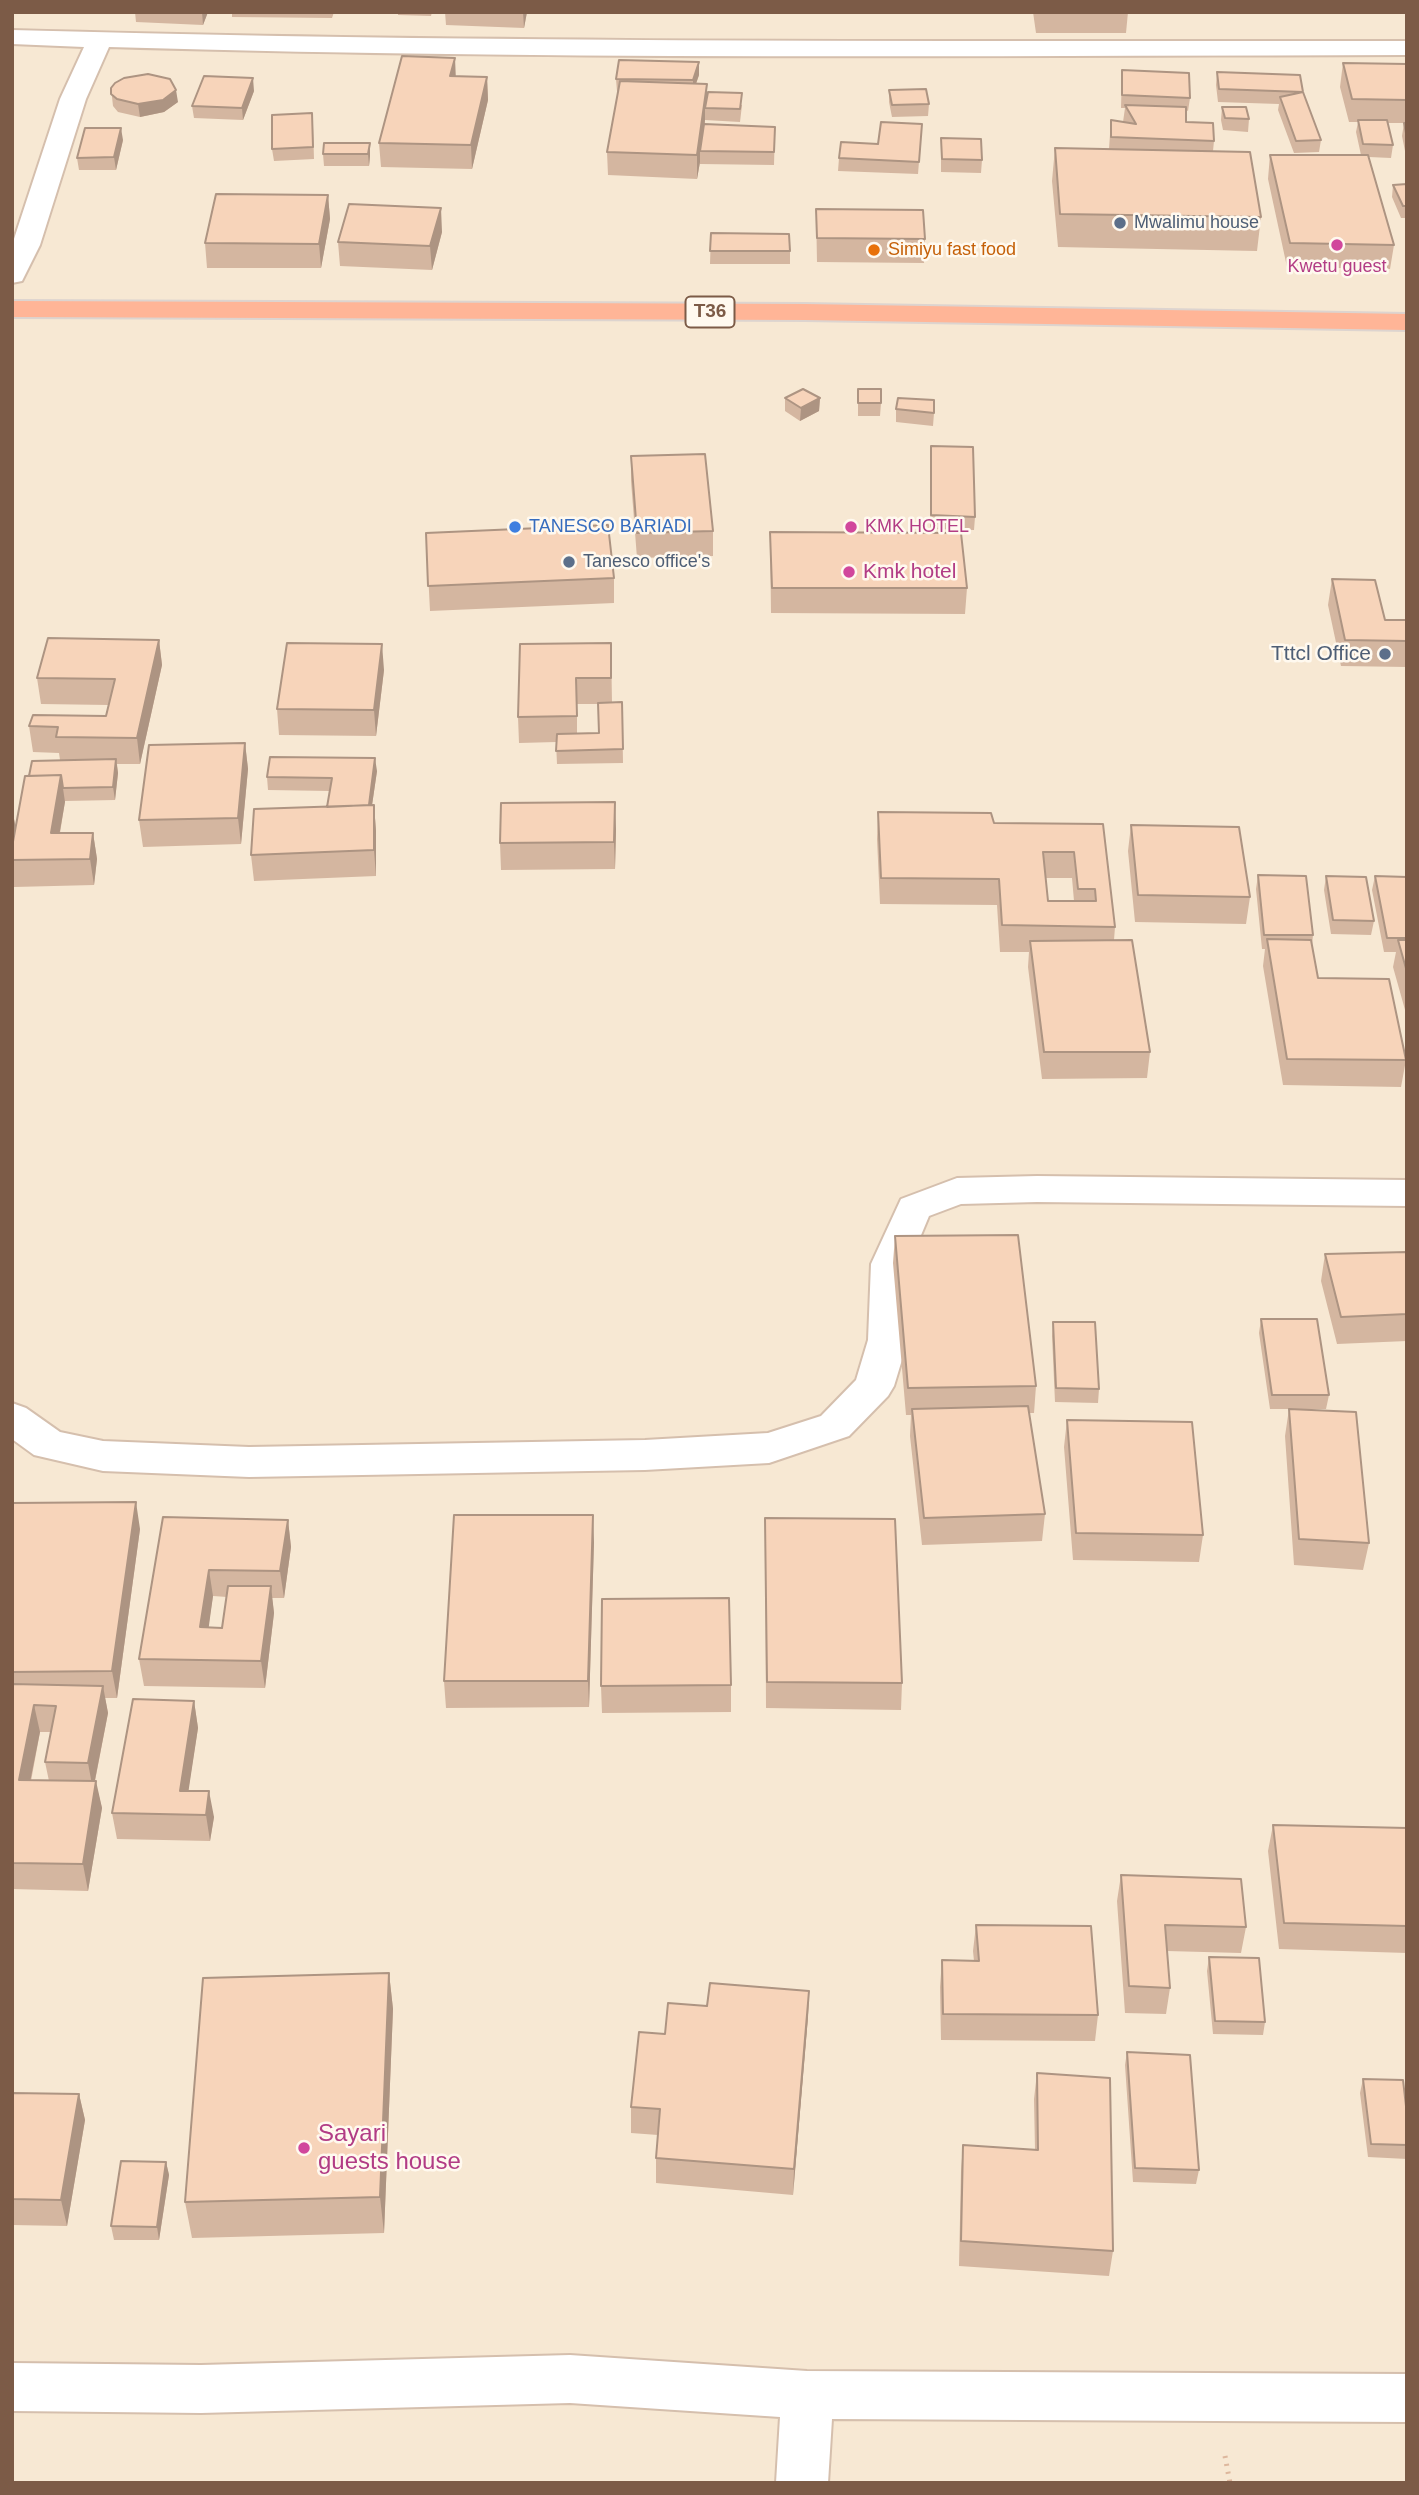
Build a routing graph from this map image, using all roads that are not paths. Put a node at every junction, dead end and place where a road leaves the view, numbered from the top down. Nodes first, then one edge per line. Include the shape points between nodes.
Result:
1 (82, 12) edge
2 (12, 37) edge
3 (73, 38) junction
4 (100, 39) junction
5 (1407, 48) edge
6 (12, 275) edge
7 (12, 309) edge
8 (1407, 322) edge
9 (1407, 1193) edge
10 (12, 1418) edge
11 (12, 2388) edge
12 (807, 2395) junction
13 (1407, 2398) edge
14 (802, 2483) edge

1 - 3 street
2 - 3 street
3 - 4 street
4 - 5 street via 680,49
4 - 6 street via 73,99
7 - 8 highway, T36 via 805,312
9 - 10 street via 1037,1189 957,1191 924,1204 914,1208 890,1264 888,1340 874,1386 835,1426 769,1448 393,1461 116,1457 48,1444
11 - 12 street via 201,2389 570,2379
12 - 13 street
12 - 14 street

